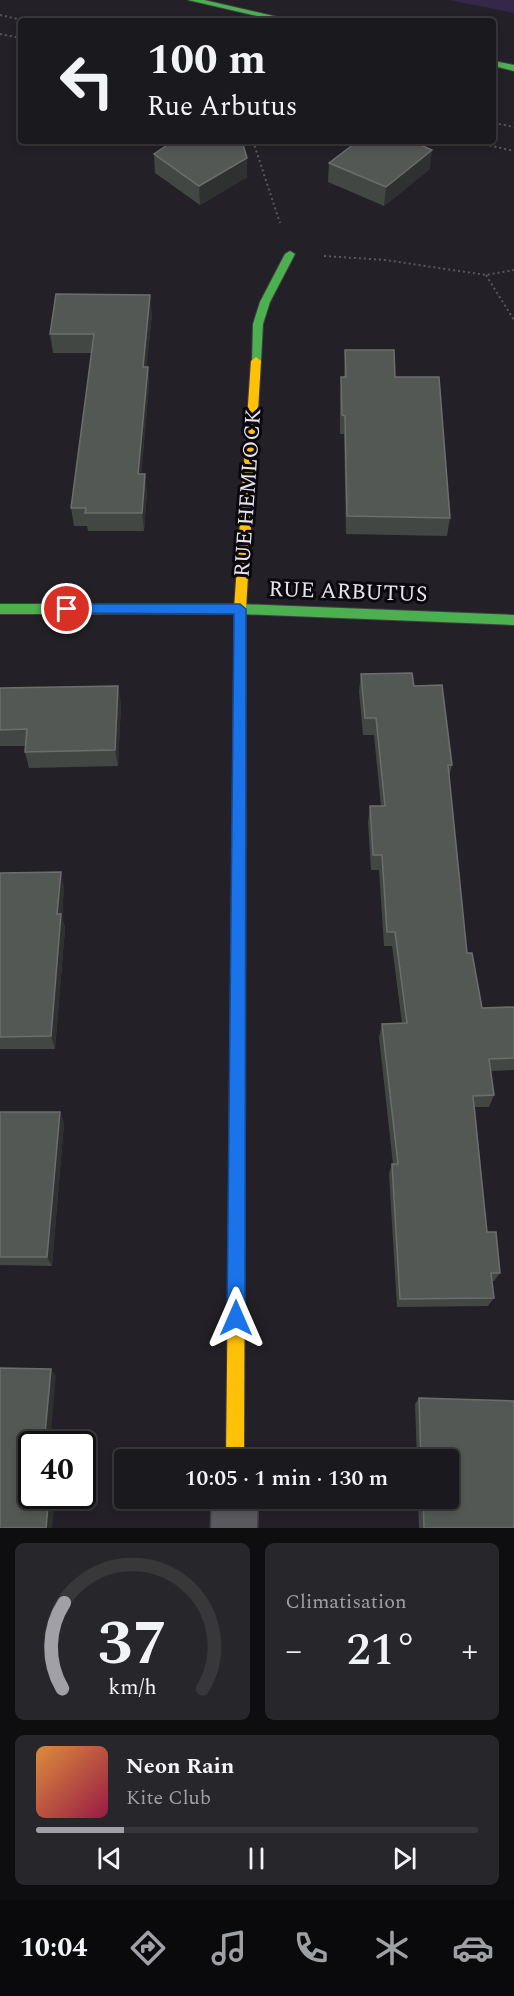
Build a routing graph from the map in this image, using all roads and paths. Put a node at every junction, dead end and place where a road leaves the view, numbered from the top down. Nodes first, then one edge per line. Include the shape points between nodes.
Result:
1 (192, 0) edge
2 (0, 15) edge
3 (277, 18) edge
4 (18, 19) edge
5 (0, 34) edge
6 (18, 37) edge
7 (496, 64) edge
8 (514, 68) edge
9 (496, 124) edge
10 (514, 128) edge
11 (254, 144) edge
12 (483, 144) edge
13 (514, 151) edge
14 (290, 254) junction
15 (514, 270) edge
16 (486, 275) junction
17 (514, 320) edge
18 (0, 609) edge
19 (240, 609) junction
20 (514, 620) edge
21 (235, 1449) edge
22 (235, 1509) edge
23 (234, 1528) edge

1 - 3 street
2 - 4 path
5 - 6 path
7 - 8 street
9 - 10 path
11 - 14 path
12 - 13 path
14 - 16 path via 385,260
14 - 19 street, RUE HEMLOCK via 258,324
15 - 16 path
16 - 17 path
18 - 19 street, RUE ARBUTUS
19 - 20 street, RUE ARBUTUS
19 - 21 street, RUE HEMLOCK
22 - 23 street

